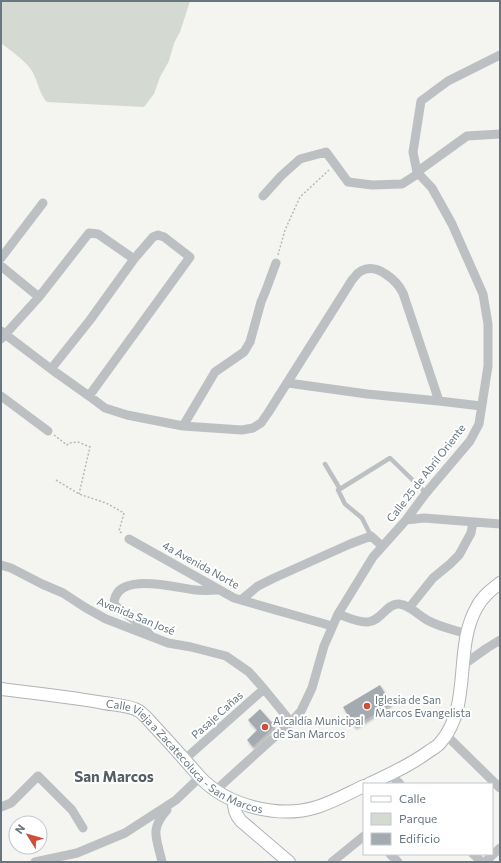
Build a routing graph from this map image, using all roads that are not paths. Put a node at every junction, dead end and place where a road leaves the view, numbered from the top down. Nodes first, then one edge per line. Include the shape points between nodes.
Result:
1 (500, 55) edge
2 (500, 134) edge
3 (417, 172) junction
4 (264, 196) dead end
5 (42, 203) dead end
6 (1, 258) edge
7 (134, 259) junction
8 (276, 263) road end
9 (1, 266) edge
10 (39, 297) junction
11 (2, 335) edge
12 (51, 369) junction
13 (288, 383) junction
14 (1, 396) edge
15 (89, 396) junction
16 (440, 401) junction
17 (481, 406) junction
18 (183, 426) junction
19 (48, 431) road end
20 (325, 464) dead end
21 (340, 489) junction
22 (426, 494) junction
23 (406, 520) junction
24 (473, 522) junction
25 (500, 524) edge
26 (371, 536) junction
27 (129, 539) road end
28 (382, 546) junction
29 (1, 565) edge
30 (500, 583) edge
31 (218, 590) junction
32 (241, 600) junction
33 (409, 608) junction
34 (338, 614) junction
35 (332, 626) junction
36 (467, 634) junction
37 (151, 636) junction
38 (500, 640) edge
39 (463, 665) junction
40 (1, 689) edge
41 (264, 689) junction
42 (291, 722) junction
43 (446, 734) junction
44 (185, 759) junction
45 (390, 774) junction
46 (200, 777) junction
47 (371, 783) edge
48 (399, 783) edge
49 (363, 786) edge
50 (500, 788) edge
51 (216, 790) junction
52 (176, 800) junction
53 (234, 801) junction
54 (1, 807) edge
55 (83, 828) dead end
56 (363, 837) edge
57 (500, 848) edge
58 (474, 855) edge
59 (288, 861) edge
60 (35, 862) edge
61 (162, 862) edge
62 (332, 862) edge
63 (482, 862) edge
64 (486, 862) edge

1 - 3 street via 448,81 421,101 413,152
2 - 3 street via 467,136
3 - 4 street via 402,184 372,185 348,182 326,152 300,160 281,176
3 - 17 street, Calle 25 de Abril Oriente via 432,188 452,224 483,294 488,324 488,366
5 - 6 street
7 - 10 street via 98,234 89,233
7 - 12 street
7 - 15 street via 153,237 158,235 190,257
8 - 18 street via 261,302 250,342 244,352 215,372
9 - 10 street
10 - 11 street
11 - 12 street
12 - 15 street
13 - 16 street
13 - 16 street via 352,280 362,270 369,269 391,277 404,293
13 - 18 street via 261,423 253,428 242,430
14 - 19 street
15 - 18 street via 104,408
16 - 17 street
17 - 22 street, Calle 25 de Abril Oriente via 479,424 470,441
20 - 21 lane
21 - 22 lane via 390,458
21 - 26 lane via 338,490 345,504 362,518
22 - 23 street, Calle 25 de Abril Oriente
23 - 24 street via 424,518
23 - 28 street, Calle 25 de Abril Oriente
24 - 25 street
24 - 33 street via 459,555 433,578
26 - 28 street
26 - 32 street via 274,578 258,586
27 - 31 street, 4a Avenida Norte
28 - 34 street, Calle 25 de Abril Oriente
29 - 37 street, Avenida San José via 63,593 106,618
30 - 36 main road via 476,607
31 - 32 street, 4a Avenida Norte
31 - 37 street via 144,583 125,587 117,593 114,604 146,628
32 - 35 street, 4a Avenida Norte
33 - 34 street via 396,604 373,621 366,622
33 - 36 street via 428,621
34 - 35 street, Calle 25 de Abril Oriente
35 - 42 street, Calle 25 de Abril Oriente via 312,688 301,711
36 - 39 main road
37 - 41 street, Avenida San José via 168,643 226,656 248,672
38 - 39 street
39 - 43 main road via 456,710
40 - 44 main road, Calle Vieja a Zacatecoluca - San Marcos via 126,706 139,711
41 - 42 street, Avenida San José
41 - 44 street, Pasaje Cañas
42 - 51 street, Calle 25 de Abril Oriente
43 - 45 main road via 439,744 419,759 406,768
43 - 50 street
44 - 46 main road, Calle Vieja a Zacatecoluca - San Marcos
45 - 47 main road
45 - 48 street
46 - 51 main road, Calle Vieja a Zacatecoluca - San Marcos
46 - 52 street
49 - 53 main road, Calle Vieja a Zacatecoluca - San Marcos via 317,807 295,812 277,812
51 - 53 main road, Calle Vieja a Zacatecoluca - San Marcos
52 - 60 street via 125,834 77,853
52 - 61 street via 159,818 155,830
53 - 59 main road via 237,816 241,821
54 - 55 street via 11,803 38,776 72,810
56 - 62 street
57 - 64 street
58 - 63 street

